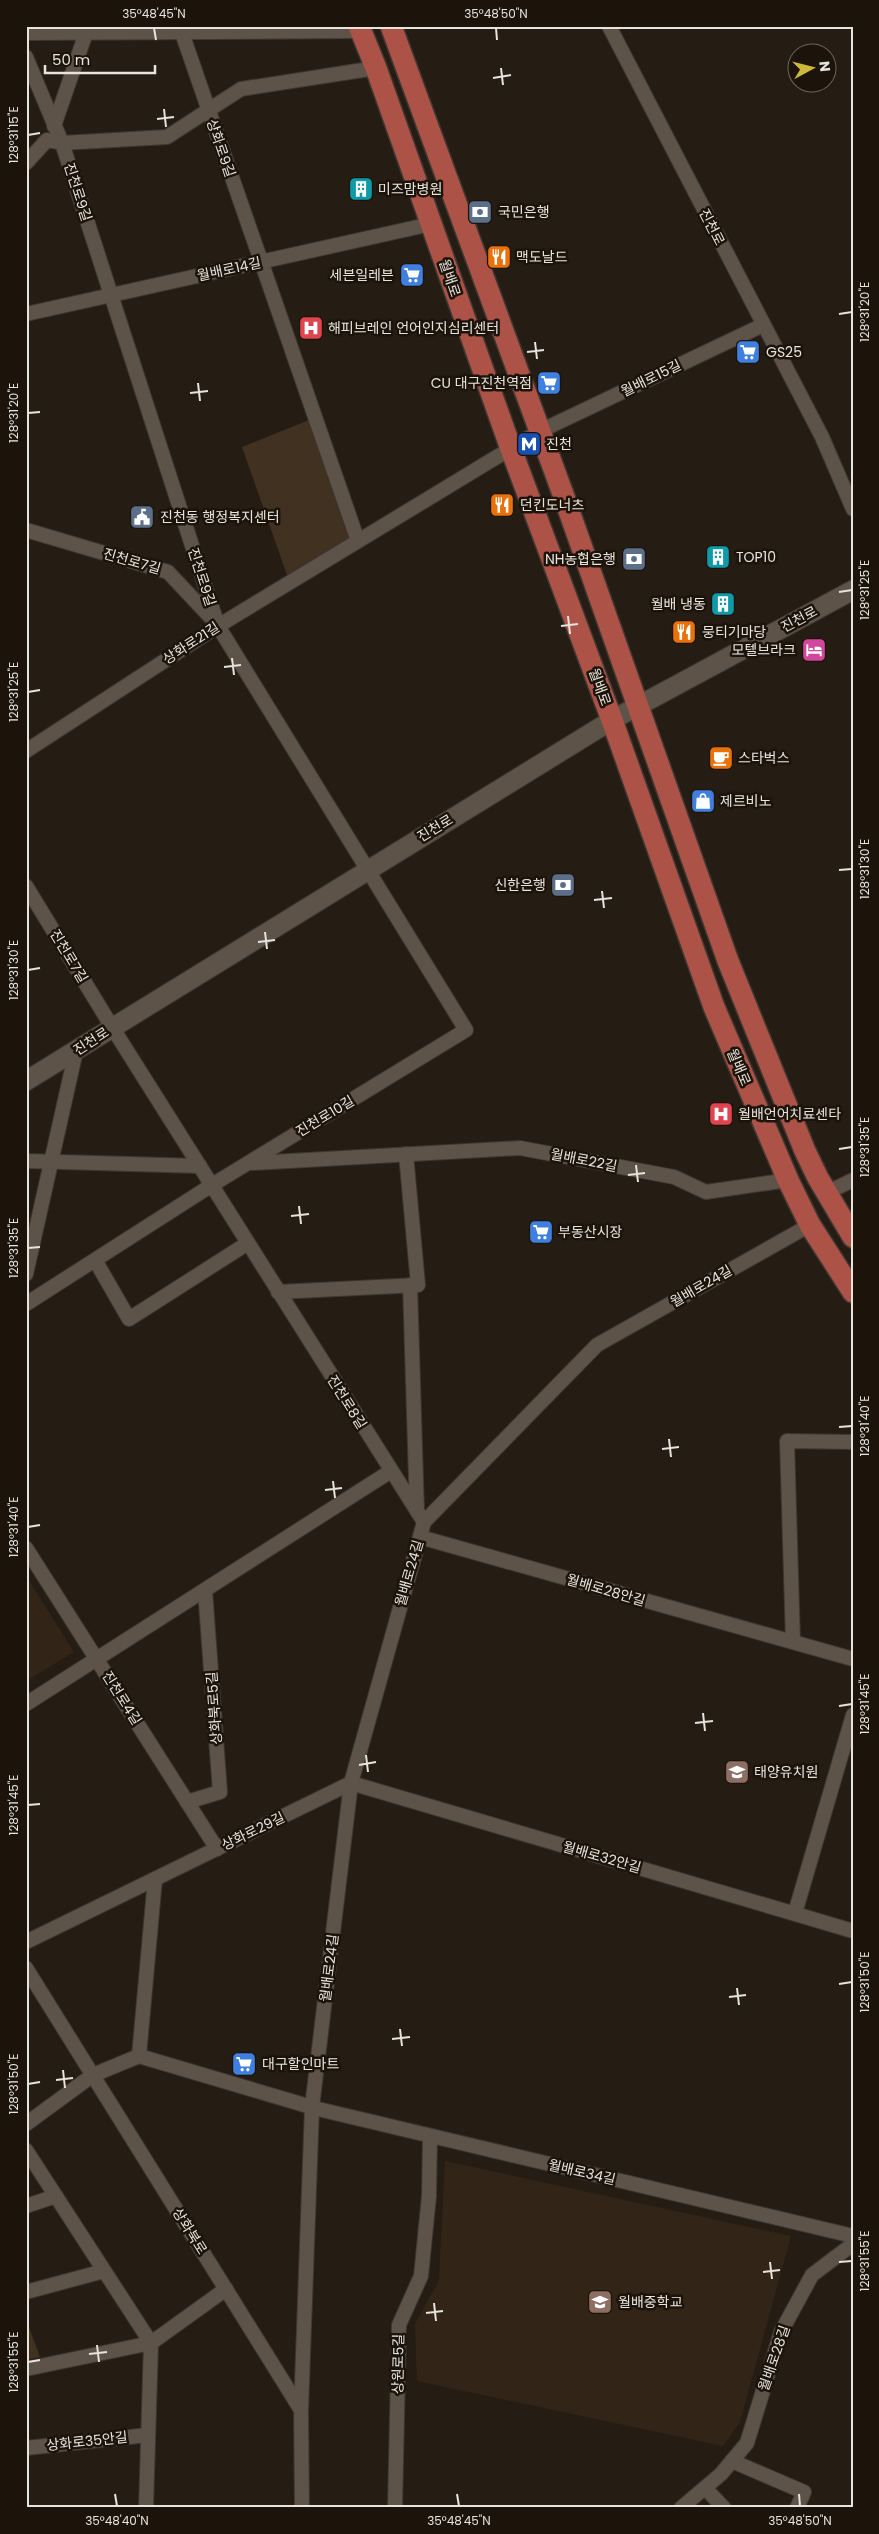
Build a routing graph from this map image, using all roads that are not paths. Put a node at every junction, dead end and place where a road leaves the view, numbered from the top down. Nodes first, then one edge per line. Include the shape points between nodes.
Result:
1 (391, 26) edge
2 (609, 26) edge
3 (360, 29) edge
4 (87, 30) edge
5 (26, 33) edge
6 (182, 33) junction
7 (26, 57) edge
8 (376, 68) junction
9 (208, 111) junction
10 (54, 126) junction
11 (62, 143) junction
12 (26, 163) edge
13 (431, 224) junction
14 (260, 263) junction
15 (110, 294) junction
16 (26, 314) edge
17 (763, 325) junction
18 (538, 432) junction
19 (511, 449) junction
20 (853, 509) edge
21 (26, 530) edge
22 (358, 541) junction
23 (853, 590) edge
24 (218, 626) junction
25 (637, 706) junction
26 (612, 720) junction
27 (26, 751) edge
28 (368, 869) junction
29 (26, 886) edge
30 (112, 1027) junction
31 (76, 1051) junction
32 (26, 1081) edge
33 (406, 1154) junction
34 (26, 1160) edge
35 (51, 1161) junction
36 (248, 1163) junction
37 (200, 1166) junction
38 (788, 1180) junction
39 (853, 1180) edge
40 (212, 1185) junction
41 (826, 1193) junction
42 (810, 1225) junction
43 (853, 1237) edge
44 (248, 1243) junction
45 (95, 1260) junction
46 (26, 1274) edge
47 (414, 1285) junction
48 (278, 1292) junction
49 (853, 1292) edge
50 (26, 1304) edge
51 (853, 1442) edge
52 (391, 1471) junction
53 (420, 1517) junction
54 (420, 1537) junction
55 (26, 1548) edge
56 (206, 1590) junction
57 (793, 1642) junction
58 (853, 1659) edge
59 (98, 1660) junction
60 (26, 1704) edge
61 (853, 1715) edge
62 (849, 1742) edge
63 (351, 1783) junction
64 (187, 1802) junction
65 (217, 1848) junction
66 (155, 1878) junction
67 (795, 1914) junction
68 (853, 1930) edge
69 (26, 1942) edge
70 (26, 1968) edge
71 (139, 2056) junction
72 (93, 2075) junction
73 (312, 2107) junction
74 (26, 2124) edge
75 (430, 2136) junction
76 (26, 2150) edge
77 (56, 2196) junction
78 (26, 2206) edge
79 (853, 2236) edge
80 (853, 2244) edge
81 (104, 2271) junction
82 (226, 2289) junction
83 (26, 2292) edge
84 (151, 2343) junction
85 (26, 2369) edge
86 (301, 2410) junction
87 (148, 2435) junction
88 (26, 2448) edge
89 (732, 2461) junction
90 (705, 2488) junction
91 (146, 2508) edge
92 (302, 2508) edge
93 (396, 2508) edge
94 (681, 2508) edge
95 (724, 2508) edge
96 (797, 2508) edge

1 - 18 main road, 월배로
2 - 17 street, 진천로
3 - 6 street
3 - 8 main road, 월배로
4 - 5 street
4 - 6 street
4 - 10 street
6 - 9 street, 상화로9길
7 - 10 street, 진천로9길
8 - 9 street via 242,89
8 - 13 main road, 월배로
9 - 11 street, 진천로9길 via 167,137
9 - 14 street, 상화로9길
10 - 11 street, 진천로9길
11 - 12 street, 진천로9길 via 47,140
11 - 15 street, 진천로9길
13 - 14 street, 월배로14길
13 - 19 main road, 월배로
14 - 15 street, 월배로14길
14 - 22 street
15 - 16 street, 월배로14길
15 - 24 street, 진천로9길
17 - 18 street, 월배로15길
17 - 20 street, 진천로 via 822,437
18 - 19 street, 상화로21길
18 - 25 main road, 월배로
19 - 22 street, 상화로21길
19 - 26 main road, 월배로
21 - 24 street, 진천로7길 via 168,572
22 - 24 street, 상화로21길
23 - 25 main road, 진천로
24 - 27 street, 상화로21길
24 - 28 street, 진천로9길
25 - 26 main road, 진천로
25 - 41 main road, 월배로 via 728,961 805,1151
26 - 28 main road, 진천로
26 - 38 main road, 월배로 via 714,1007
28 - 30 main road, 진천로
28 - 36 street, 진천로10길 via 466,1030
29 - 30 street, 진천로7길
30 - 31 main road, 진천로
30 - 37 street, 진천로8길
31 - 32 main road, 진천로
31 - 35 street
33 - 36 street, 월배로22길
33 - 38 street, 월배로22길 via 520,1148 674,1177 706,1192
33 - 47 street
34 - 35 street
35 - 37 street
35 - 46 street
36 - 40 street, 진천로10길
37 - 40 street, 진천로8길
38 - 42 main road, 월배로
39 - 41 street
40 - 44 street, 진천로8길
40 - 45 street, 진천로10길
41 - 43 main road, 월배로
42 - 49 main road, 월배로
42 - 53 street, 월배로24길 via 598,1345
44 - 45 street via 129,1319
44 - 48 street, 진천로8길
45 - 50 street, 진천로10길
47 - 48 street
47 - 53 street
48 - 52 street, 진천로8길
51 - 57 street via 787,1441
52 - 53 street, 진천로8길
52 - 56 street
53 - 54 street, 월배로24길
54 - 57 street, 월배로28안길
54 - 63 street, 월배로24길
55 - 59 street, 진천로4길
56 - 59 street
56 - 64 street, 상화북로5길 via 220,1792
57 - 58 street, 월배로28안길
59 - 60 street
59 - 64 street, 진천로4길
61 - 62 street
62 - 67 street
63 - 65 street, 상화로29길
63 - 67 street, 월배로32안길
63 - 73 street, 월배로24길
64 - 65 street, 진천로4길
65 - 66 street, 상화로29길
66 - 69 street, 상화로29길
66 - 71 street
67 - 68 street, 월배로32안길
70 - 72 street, 상화북로
71 - 72 street
71 - 73 street
72 - 74 street
72 - 82 street, 상화북로
73 - 75 street, 월배로34길
73 - 86 street, 월배로24길
75 - 79 street, 월배로34길
75 - 93 street, 상원로5길 via 429,2196 421,2276 398,2325
76 - 77 street
77 - 78 street
77 - 81 street
80 - 89 street, 월배로28길 via 812,2275 781,2332 748,2443
81 - 83 street
81 - 84 street
82 - 84 street
82 - 86 street, 상화북로
84 - 85 street
84 - 87 street, 상화로35안길
86 - 92 street
87 - 88 street, 상화로35안길
87 - 91 street, 상화로35안길
89 - 90 street, 월배로28길
89 - 96 street via 804,2492
90 - 94 street, 월배로28길
90 - 95 street

